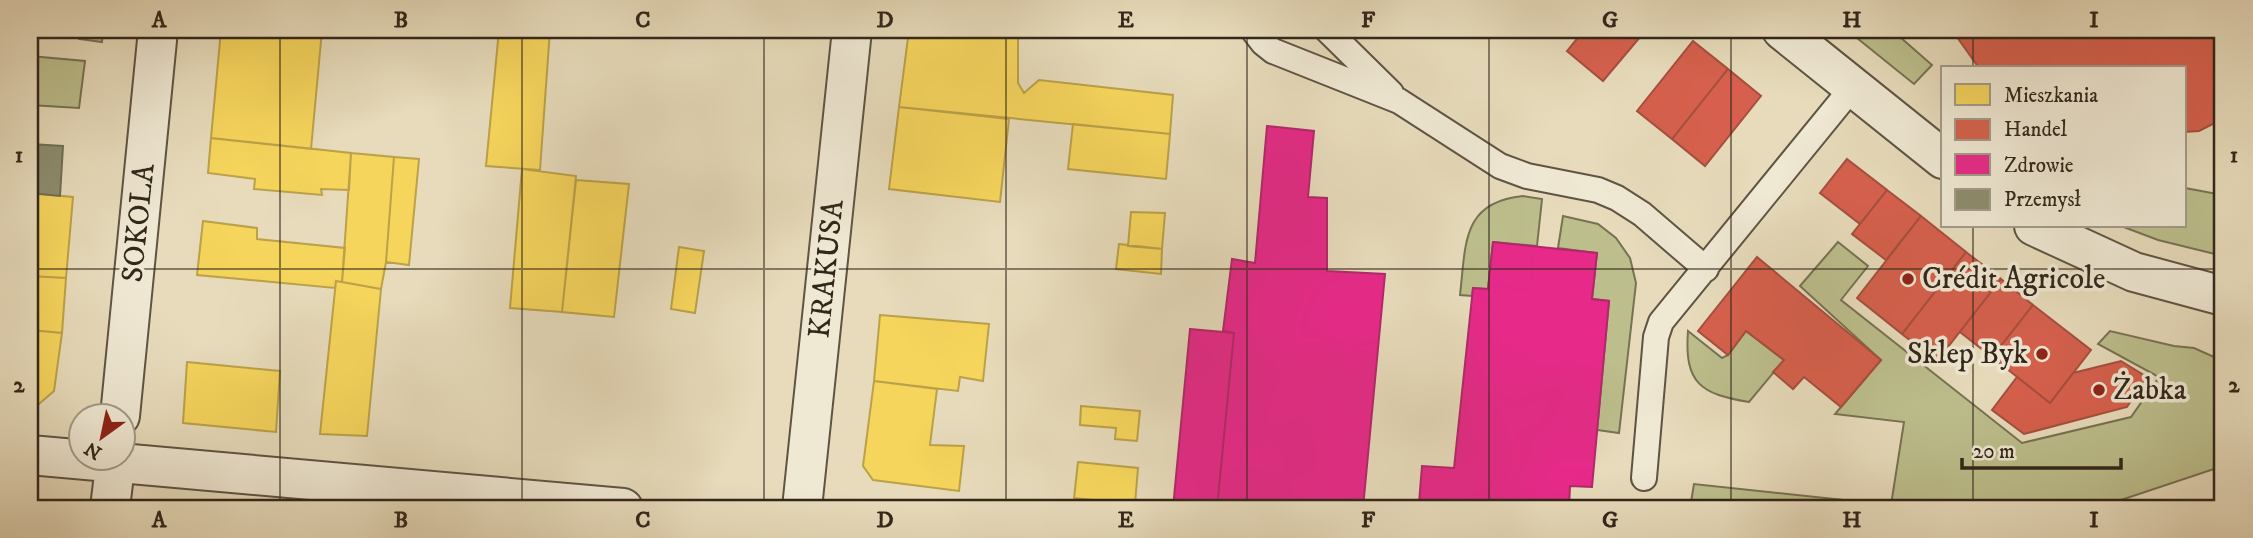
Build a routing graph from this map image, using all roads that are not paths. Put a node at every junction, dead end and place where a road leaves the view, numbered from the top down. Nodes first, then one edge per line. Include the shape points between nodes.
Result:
1 (158, 30) edge
2 (852, 30) edge
3 (1253, 30) edge
4 (1326, 30) edge
5 (1782, 30) edge
6 (1852, 88) junction
7 (1399, 101) junction
8 (1941, 157) edge
9 (2038, 228) edge
10 (1706, 269) junction
11 (2223, 296) edge
12 (121, 402) edge
13 (30, 455) edge
14 (66, 457) edge
15 (136, 462) edge
16 (114, 472) edge
17 (1644, 478) dead end
18 (110, 508) edge
19 (623, 508) edge
20 (802, 508) edge

1 - 12 street, SOKOLA
2 - 20 street, KRAKUSA
3 - 7 lane via 1273,51
4 - 7 lane
5 - 6 street
6 - 8 street
6 - 10 lane
7 - 10 lane via 1500,166 1617,198
9 - 11 street via 2134,272
10 - 17 lane via 1661,322 1656,337
13 - 14 street
15 - 19 street
16 - 18 street

